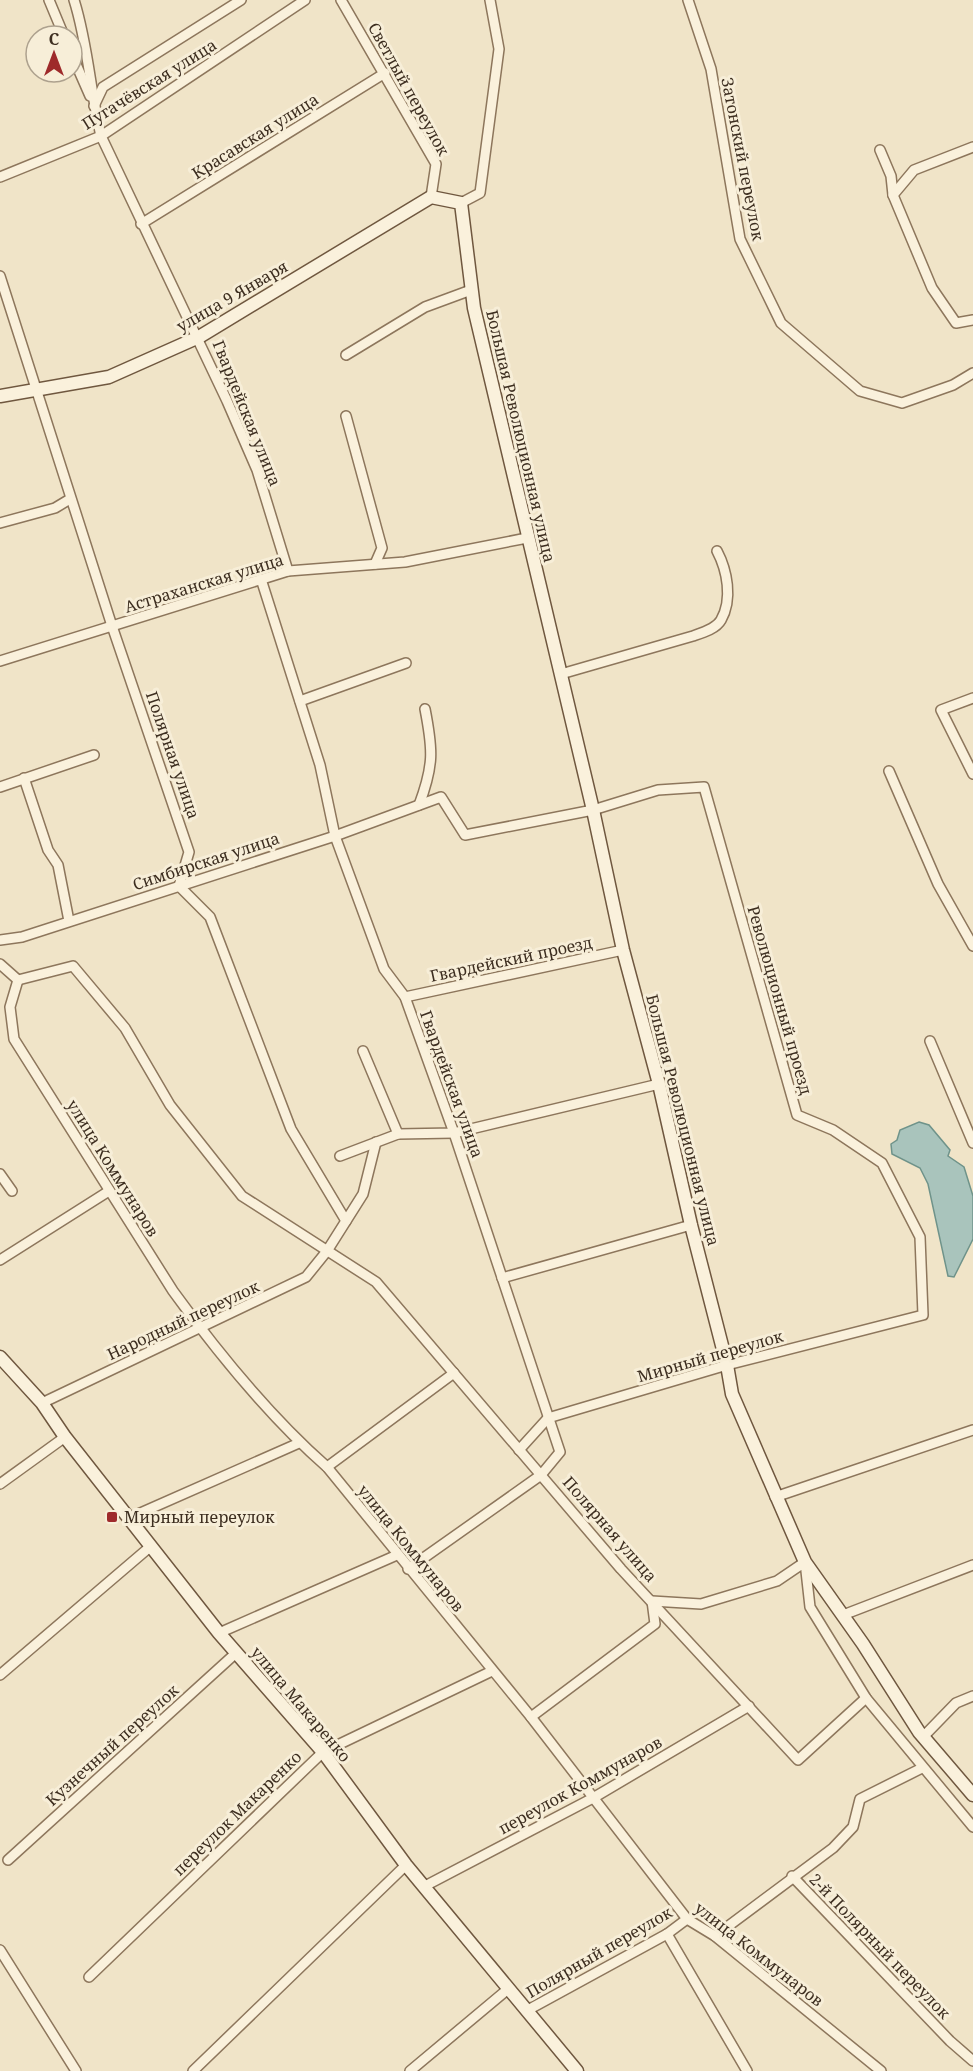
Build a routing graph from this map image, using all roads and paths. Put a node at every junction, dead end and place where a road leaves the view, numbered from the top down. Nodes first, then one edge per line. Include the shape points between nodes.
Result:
1 (49, 0) edge
2 (74, 0) edge
3 (241, 0) edge
4 (305, 0) edge
5 (341, 0) edge
6 (490, 0) edge
7 (688, 0) edge
8 (59, 24) edge
9 (385, 74) junction
10 (84, 83) edge
11 (94, 106) junction
12 (101, 136) junction
13 (973, 147) edge
14 (880, 150) dead end
15 (0, 177) edge
16 (893, 195) junction
17 (431, 197) junction
18 (460, 203) junction
19 (141, 224) junction
20 (0, 276) edge
21 (471, 290) junction
22 (973, 320) edge
23 (199, 337) junction
24 (346, 355) dead end
25 (973, 373) edge
26 (35, 388) junction
27 (0, 396) edge
28 (346, 416) dead end
29 (70, 499) junction
30 (0, 523) edge
31 (527, 538) junction
32 (717, 551) dead end
33 (375, 564) junction
34 (288, 572) junction
35 (261, 579) junction
36 (112, 626) junction
37 (0, 661) edge
38 (406, 663) dead end
39 (561, 674) junction
40 (973, 698) edge
41 (300, 701) junction
42 (425, 709) dead end
43 (94, 755) dead end
44 (889, 771) dead end
45 (973, 774) edge
46 (24, 778) junction
47 (0, 787) edge
48 (419, 805) junction
49 (593, 810) junction
50 (335, 836) junction
51 (179, 886) junction
52 (69, 921) junction
53 (0, 940) edge
54 (973, 946) edge
55 (623, 950) junction
56 (0, 964) edge
57 (18, 980) junction
58 (405, 997) junction
59 (930, 1041) dead end
60 (363, 1051) dead end
61 (659, 1084) junction
62 (454, 1133) junction
63 (398, 1134) junction
64 (376, 1142) junction
65 (973, 1143) edge
66 (340, 1156) dead end
67 (0, 1174) edge
68 (12, 1191) dead end
69 (109, 1191) junction
70 (346, 1221) junction
71 (691, 1225) junction
72 (327, 1251) junction
73 (0, 1260) edge
74 (502, 1278) junction
75 (923, 1315) joint
76 (201, 1329) junction
77 (0, 1357) edge
78 (728, 1365) junction
79 (454, 1373) junction
80 (42, 1402) junction
81 (548, 1418) junction
82 (973, 1431) edge
83 (65, 1437) junction
84 (299, 1443) junction
85 (519, 1450) junction
86 (327, 1467) junction
87 (541, 1475) junction
88 (0, 1484) edge
89 (775, 1497) junction
90 (129, 1518) junction
91 (151, 1546) junction
92 (397, 1555) junction
93 (806, 1562) junction
94 (973, 1565) edge
95 (408, 1569) junction
96 (652, 1601) junction
97 (843, 1615) junction
98 (219, 1633) junction
99 (236, 1653) junction
100 (492, 1671) junction
101 (0, 1675) edge
102 (973, 1696) edge
103 (866, 1698) junction
104 (748, 1706) junction
105 (531, 1717) junction
106 (923, 1737) junction
107 (322, 1752) junction
108 (922, 1768) junction
109 (973, 1795) edge
110 (593, 1798) junction
111 (973, 1827) edge
112 (8, 1860) dead end
113 (406, 1865) junction
114 (792, 1876) junction
115 (425, 1886) junction
116 (687, 1919) junction
117 (667, 1934) junction
118 (715, 1936) junction
119 (0, 1950) edge
120 (89, 1977) dead end
121 (508, 1989) junction
122 (526, 2011) junction
123 (973, 2061) edge
124 (76, 2071) edge
125 (193, 2071) edge
126 (410, 2071) edge
127 (577, 2071) edge
128 (747, 2071) edge
129 (881, 2071) edge

1 - 8 street
2 - 11 street via 84,33
3 - 11 street, Пугачёвская улица via 103,87
4 - 12 street, Пугачёвская улица
5 - 9 street, Светлый переулок
6 - 18 street via 499,49 480,193
7 - 25 street, Затонский переулок via 711,69 740,239 781,323 860,391 902,403
9 - 17 street, Светлый переулок via 436,164
9 - 19 street, Красавская улица
10 - 11 street
11 - 12 street, Гвардейская улица
12 - 15 street, Пугачёвская улица
12 - 19 street, Гвардейская улица
13 - 16 street via 914,170
14 - 16 street via 891,176
16 - 22 street via 932,288 956,323
17 - 18 street
17 - 23 street, улица 9 Января
18 - 21 street, Большая Революционная улица
19 - 23 street, Гвардейская улица
20 - 26 street, Полярная улица
21 - 24 street via 425,307
21 - 31 street, Большая Революционная улица
23 - 26 street, улица 9 Января via 109,377
23 - 34 street, Гвардейская улица via 257,470
26 - 27 street, улица 9 Января
26 - 29 street, Полярная улица
28 - 33 street via 382,548
29 - 30 street via 55,508
29 - 36 street, Полярная улица
31 - 33 street, Астраханская улица via 405,562
31 - 39 street, Большая Революционная улица
32 - 39 street via 726,569 726,603 721,621 693,636
33 - 34 street, Астраханская улица
34 - 35 street, Астраханская улица
35 - 36 street, Астраханская улица
35 - 41 street, Гвардейская улица
36 - 37 street, Астраханская улица
36 - 51 street, Полярная улица via 189,852
38 - 41 street
39 - 49 street, Большая Революционная улица
40 - 45 street via 941,710
41 - 50 street, Гвардейская улица via 320,765
42 - 48 street via 433,749
43 - 46 street
44 - 54 street via 939,884
46 - 47 street
46 - 52 street via 48,850 57,865
48 - 49 street, Симбирская улица via 441,797 465,835
48 - 50 street, Симбирская улица
49 - 55 street, Большая Революционная улица
49 - 75 street, Революционный проезд via 658,790 704,787 797,1115 833,1130 882,1163 920,1237
50 - 51 street, Симбирская улица
50 - 58 street, Гвардейская улица via 384,969
51 - 52 street, Симбирская улица
51 - 70 street via 210,917 291,1129
52 - 53 street, Симбирская улица
55 - 58 street, Гвардейский проезд
55 - 61 street, Большая Революционная улица
56 - 57 street
57 - 69 street, улица Коммунаров via 10,1007 14,1039
57 - 72 street, Полярная улица via 73,966 125,1028 170,1105 242,1196
58 - 62 street, Гвардейская улица
59 - 65 street
60 - 63 street
61 - 62 street
61 - 71 street, Большая Революционная улица
62 - 63 street
62 - 74 street, Гвардейская улица
63 - 64 street
64 - 66 street
64 - 70 street, Народный переулок via 363,1194
67 - 68 street
69 - 73 street
69 - 76 street, улица Коммунаров
70 - 72 street, Народный переулок
71 - 74 street
71 - 78 street, Большая Революционная улица
72 - 76 street, Народный переулок via 306,1277
72 - 79 street, Полярная улица via 376,1282
74 - 81 street, Гвардейская улица
75 - 78 street, Мирный переулок
76 - 80 street, Народный переулок
76 - 84 street, улица Коммунаров
77 - 80 street, улица Макаренко
78 - 81 street, Мирный переулок
78 - 89 street, Большая Революционная улица via 732,1394
79 - 85 street, Полярная улица
79 - 86 street
80 - 83 street, улица Макаренко
81 - 85 street
81 - 87 street, Гвардейская улица via 560,1452
82 - 89 street
83 - 88 street
83 - 90 street, улица Макаренко
84 - 86 street, улица Коммунаров
84 - 90 street
85 - 87 street, Полярная улица
86 - 92 street, улица Коммунаров
87 - 95 street
87 - 96 street, Полярная улица
89 - 93 street, Большая Революционная улица
90 - 91 street, улица Макаренко
91 - 98 street, улица Макаренко
91 - 101 street
92 - 95 street, улица Коммунаров
92 - 98 street
93 - 96 street via 777,1581 701,1604
93 - 97 street, Большая Революционная улица
93 - 103 street, Большая Революционная улица via 810,1607
94 - 97 street
95 - 100 street, улица Коммунаров
96 - 104 street, Полярная улица
96 - 105 street via 655,1624
97 - 106 street
98 - 99 street, улица Макаренко
99 - 107 street, улица Макаренко
99 - 112 street, Кузнечный переулок
100 - 105 street, улица Коммунаров
100 - 107 street, переулок Макаренко
102 - 106 street via 956,1703
103 - 104 street, Полярная улица via 798,1760
103 - 108 street
104 - 110 street, переулок Коммунаров
105 - 110 street, улица Коммунаров
106 - 109 street
107 - 113 street, улица Макаренко
107 - 120 street, переулок Макаренко
108 - 111 street
108 - 114 street via 860,1799 853,1827 833,1848
110 - 115 street, переулок Коммунаров
110 - 116 street, улица Коммунаров
113 - 115 street, улица Макаренко
113 - 125 street
114 - 118 street
114 - 123 street, 2-й Полярный переулок
115 - 121 street, улица Макаренко
116 - 117 street, Полярный переулок
116 - 118 street, улица Коммунаров
117 - 122 street, Полярный переулок
117 - 128 street
118 - 129 street, улица Коммунаров
119 - 124 street
121 - 122 street, улица Макаренко
121 - 126 street, Полярный переулок
122 - 127 street, улица Макаренко

